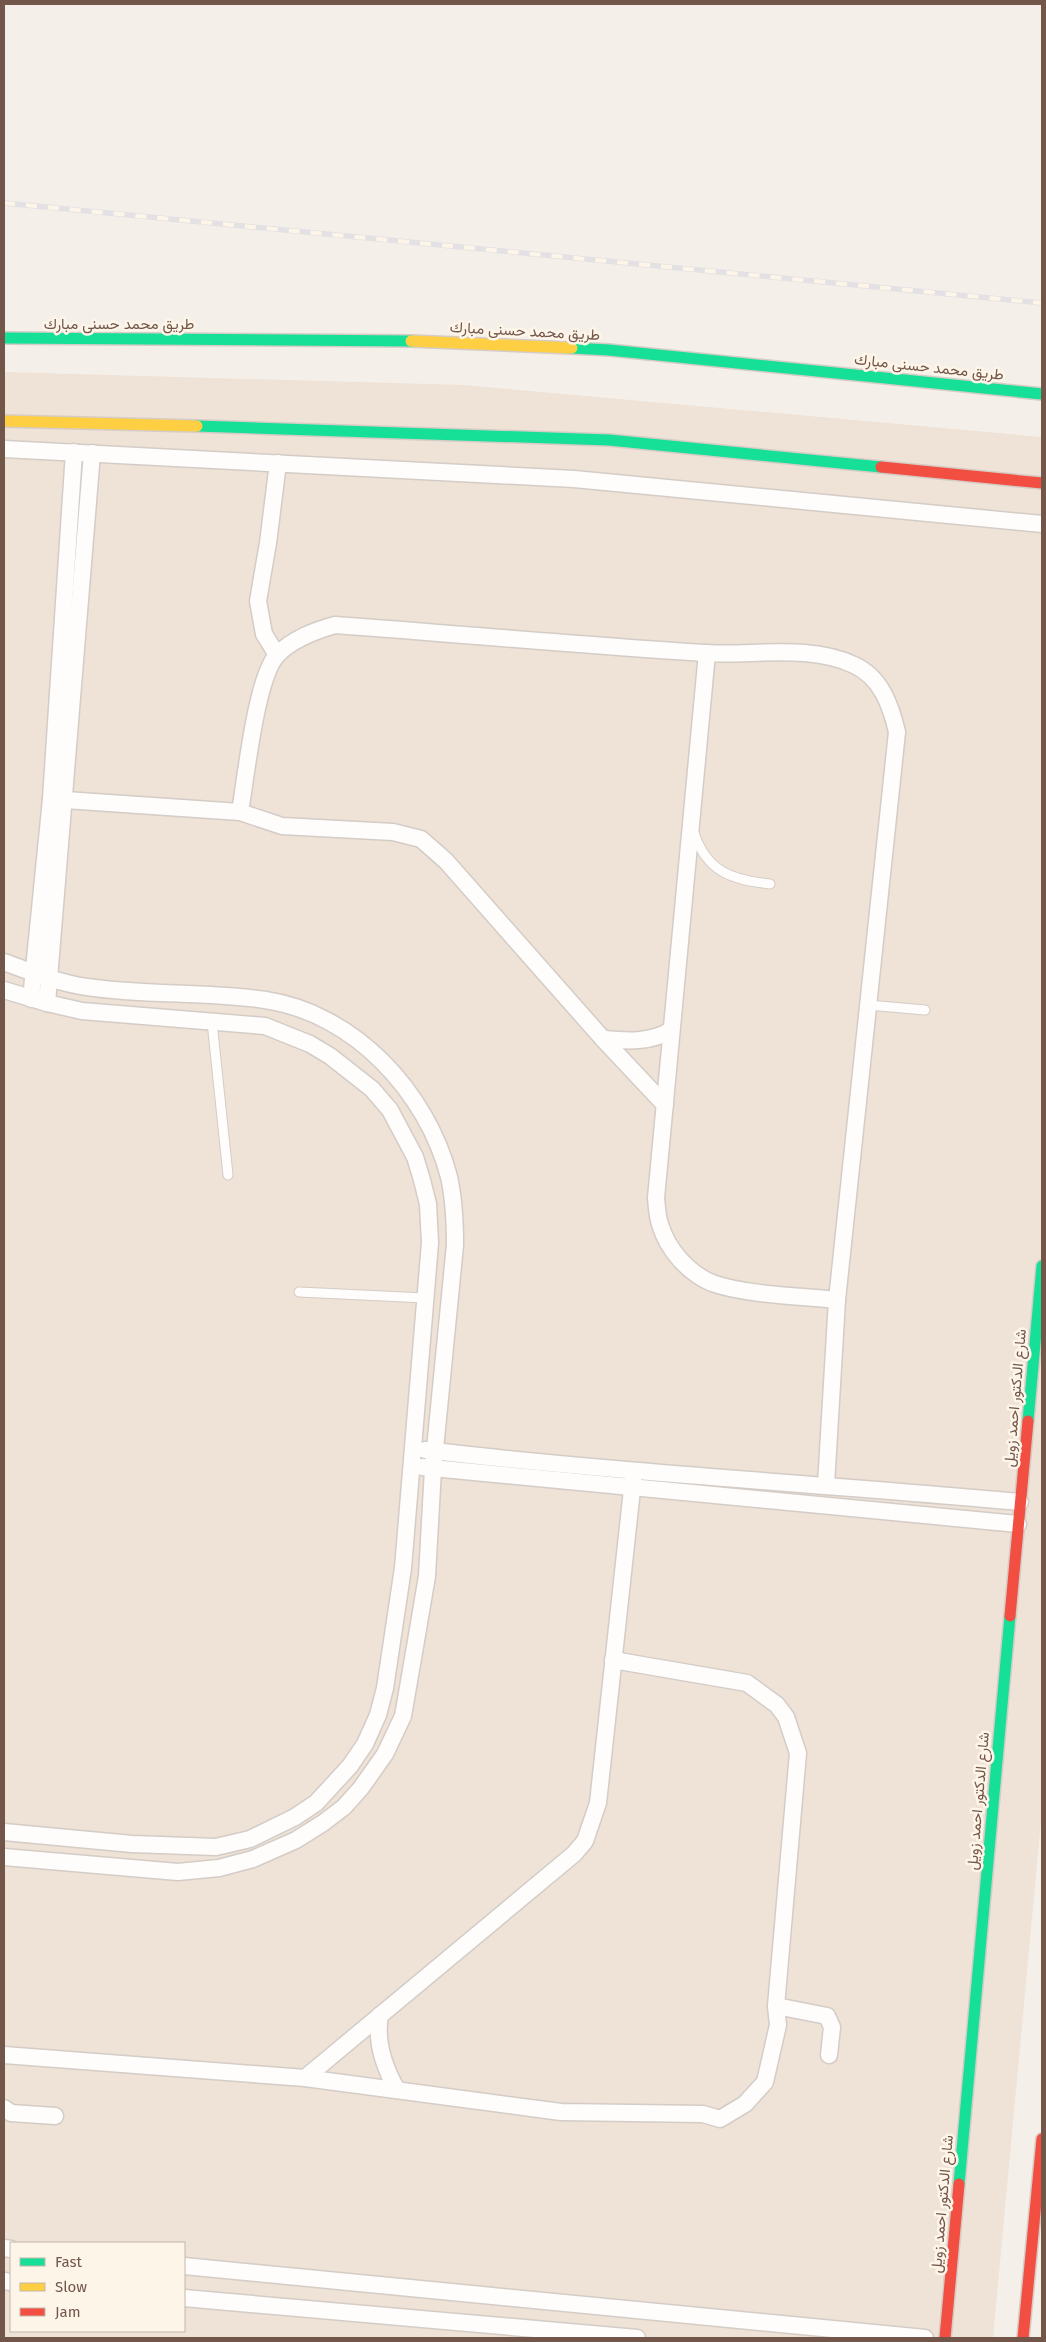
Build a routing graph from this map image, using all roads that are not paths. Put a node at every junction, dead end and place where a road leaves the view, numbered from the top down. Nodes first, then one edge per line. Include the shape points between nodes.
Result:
1 (4, 338) edge
2 (1042, 394) edge
3 (4, 421) edge
4 (4, 449) edge
5 (74, 452) junction
6 (92, 453) junction
7 (278, 463) junction
8 (1042, 483) edge
9 (1042, 524) edge
10 (707, 653) junction
11 (277, 655) junction
12 (58, 800) junction
13 (240, 812) junction
14 (691, 825) junction
15 (770, 884) dead end
16 (4, 962) edge
17 (42, 975) junction
18 (4, 990) edge
19 (39, 1001) junction
20 (868, 1005) junction
21 (925, 1010) dead end
22 (212, 1022) junction
23 (671, 1030) junction
24 (603, 1040) junction
25 (665, 1105) junction
26 (228, 1175) dead end
27 (1042, 1266) edge
28 (299, 1292) dead end
29 (425, 1298) junction
30 (837, 1300) junction
31 (412, 1448) junction
32 (434, 1451) junction
33 (412, 1466) junction
34 (433, 1469) junction
35 (634, 1471) junction
36 (826, 1485) junction
37 (632, 1489) junction
38 (1020, 1502) junction
39 (1018, 1524) junction
40 (614, 1660) junction
41 (4, 1832) edge
42 (4, 1857) edge
43 (776, 2006) junction
44 (380, 2015) junction
45 (4, 2055) edge
46 (829, 2055) dead end
47 (305, 2078) junction
48 (397, 2090) junction
49 (4, 2108) edge
50 (55, 2116) dead end
51 (1042, 2139) edge
52 (185, 2266) edge
53 (185, 2298) edge
54 (637, 2338) edge
55 (925, 2338) edge
56 (945, 2338) edge
57 (1024, 2338) edge

1 - 2 main road, طريق محمد حسنى مبارك via 417,341 609,350
3 - 8 main road via 609,440
4 - 5 street
5 - 6 street
5 - 12 street
6 - 7 street
6 - 12 street
7 - 9 street via 574,479
7 - 11 street via 258,601 264,634
10 - 11 street via 335,626 300,637
10 - 14 street
10 - 20 street via 832,656 857,666 877,683 891,706 897,732
11 - 13 street via 260,692
12 - 13 street
12 - 17 street
13 - 24 street via 282,826 393,832 421,839 446,860
14 - 15 lane via 703,852 723,872 740,881
14 - 23 street
16 - 17 street
17 - 19 street
17 - 32 street via 87,987 266,1000 307,1010 343,1029 376,1056 404,1086 424,1114 438,1145 449,1177 454,1211 455,1245
18 - 19 street
19 - 22 street via 82,1011
20 - 21 lane
20 - 30 street
22 - 26 lane
22 - 29 street via 265,1026 310,1044 372,1090 390,1110 415,1157 428,1204 430,1243
23 - 24 street via 647,1039
23 - 25 street
24 - 25 street
25 - 30 street via 656,1198 660,1224 676,1255 688,1268 711,1282 737,1289
27 - 38 main road, شارع الدكتور احمد زويل
28 - 29 lane
29 - 31 street
30 - 36 street
31 - 32 street
31 - 33 street
32 - 34 street
32 - 35 street
33 - 34 street
33 - 41 street via 403,1568 378,1715 365,1744 350,1766 316,1803 273,1830 216,1847 132,1844
34 - 37 street
34 - 42 street via 427,1576 402,1716 385,1754 362,1788 344,1807 296,1840 253,1859 219,1868 178,1872
35 - 36 street
35 - 37 street
36 - 38 street
37 - 39 street
37 - 40 street
38 - 39 main road, شارع الدكتور احمد زويل
39 - 56 main road, شارع الدكتور احمد زويل
40 - 43 street via 747,1683 777,1705 786,1717 798,1753
40 - 44 street via 598,1803 585,1841 574,1854
43 - 46 street via 827,2016 832,2027
43 - 48 street via 778,2026 765,2082 745,2104 720,2119 703,2114 560,2112
44 - 47 street
44 - 48 street via 379,2044 388,2075
45 - 47 street
47 - 48 street
49 - 50 street via 11,2113
51 - 57 main road
52 - 55 street
53 - 54 street

